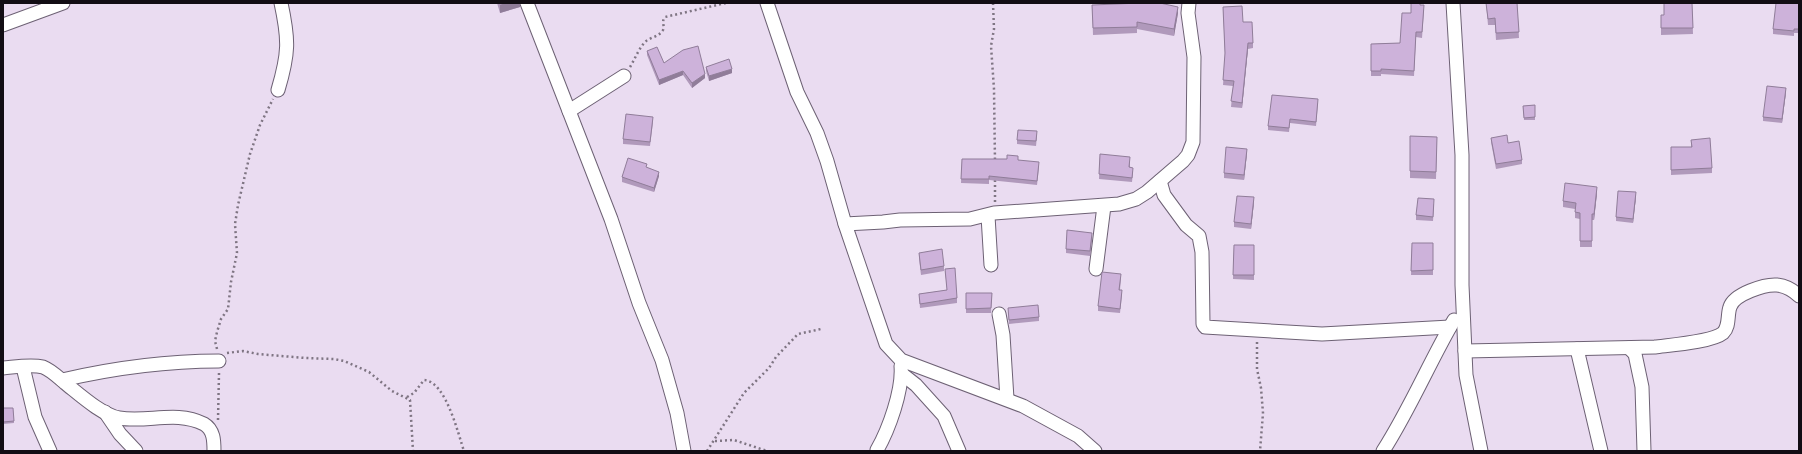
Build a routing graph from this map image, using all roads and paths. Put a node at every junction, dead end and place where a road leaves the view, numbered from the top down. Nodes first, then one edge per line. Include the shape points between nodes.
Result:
1 (63, 3) edge
2 (281, 3) edge
3 (527, 3) edge
4 (726, 3) edge
5 (766, 3) edge
6 (993, 3) edge
7 (1189, 3) edge
8 (1453, 3) edge
9 (3, 25) edge
10 (624, 76) joint
11 (278, 90) joint
12 (569, 111) junction
13 (995, 166) edge
14 (995, 174) edge
15 (1160, 181) junction
16 (1104, 206) junction
17 (991, 215) junction
18 (845, 224) junction
19 (991, 265) dead end
20 (1096, 268) dead end
21 (1799, 296) edge
22 (1462, 300) junction
23 (1000, 314) dead end
24 (1450, 327) junction
25 (821, 329) dead end
26 (1257, 329) junction
27 (1629, 348) junction
28 (1576, 349) junction
29 (1465, 351) junction
30 (220, 359) junction
31 (901, 360) junction
32 (23, 367) junction
33 (3, 368) edge
34 (902, 374) junction
35 (62, 380) junction
36 (407, 397) junction
37 (1007, 399) junction
38 (105, 412) junction
39 (213, 435) junction
40 (714, 440) junction
41 (877, 450) edge
42 (50, 451) edge
43 (136, 451) edge
44 (214, 451) edge
45 (413, 451) edge
46 (464, 451) edge
47 (684, 451) edge
48 (706, 451) edge
49 (767, 451) edge
50 (959, 451) edge
51 (1095, 451) edge
52 (1260, 451) edge
53 (1383, 451) edge
54 (1481, 451) edge
55 (1601, 451) edge
56 (1644, 451) edge

1 - 9 street
2 - 11 street via 288,44
3 - 12 street
4 - 10 path via 665,17 663,30 659,35 650,37
5 - 18 street via 797,92 827,161
6 - 13 path via 994,29 991,46
7 - 15 street via 1194,57 1193,142 1183,161
8 - 22 street via 1462,156
10 - 12 street
11 - 30 path via 250,154 238,205 235,224 237,253 228,309 219,322 215,341
12 - 47 street via 662,360 677,413
14 - 17 path
15 - 16 street via 1136,199
15 - 26 street via 1164,195 1186,225 1199,236 1202,252 1203,324 1205,327
16 - 17 street
16 - 20 street
17 - 18 street via 970,219
17 - 19 street
18 - 31 street via 886,344
21 - 27 street via 1793,290 1779,285 1746,292 1730,306 1728,326 1724,332 1713,338
22 - 24 street
22 - 29 street
23 - 37 street
24 - 26 street via 1322,334
24 - 53 street via 1411,404
25 - 40 path via 798,334 744,393
26 - 52 path via 1257,369 1263,413
27 - 28 street
27 - 56 street via 1636,354 1642,387
28 - 29 street
28 - 55 street
29 - 54 street via 1466,375
30 - 35 street via 132,366
30 - 36 path via 236,351 344,361 369,372 396,394
30 - 39 path via 217,422
31 - 34 street
31 - 37 street
32 - 33 street
32 - 35 street via 42,367
32 - 42 street via 36,417
34 - 41 street via 891,419
34 - 50 street via 916,385 944,416
35 - 38 street
36 - 45 path via 411,404
36 - 46 path via 414,393 424,380 434,384 442,393 454,418
37 - 51 street via 1078,436
38 - 39 street via 118,418 182,417 206,425
38 - 43 street
39 - 44 street
40 - 48 path
40 - 49 path via 734,440

